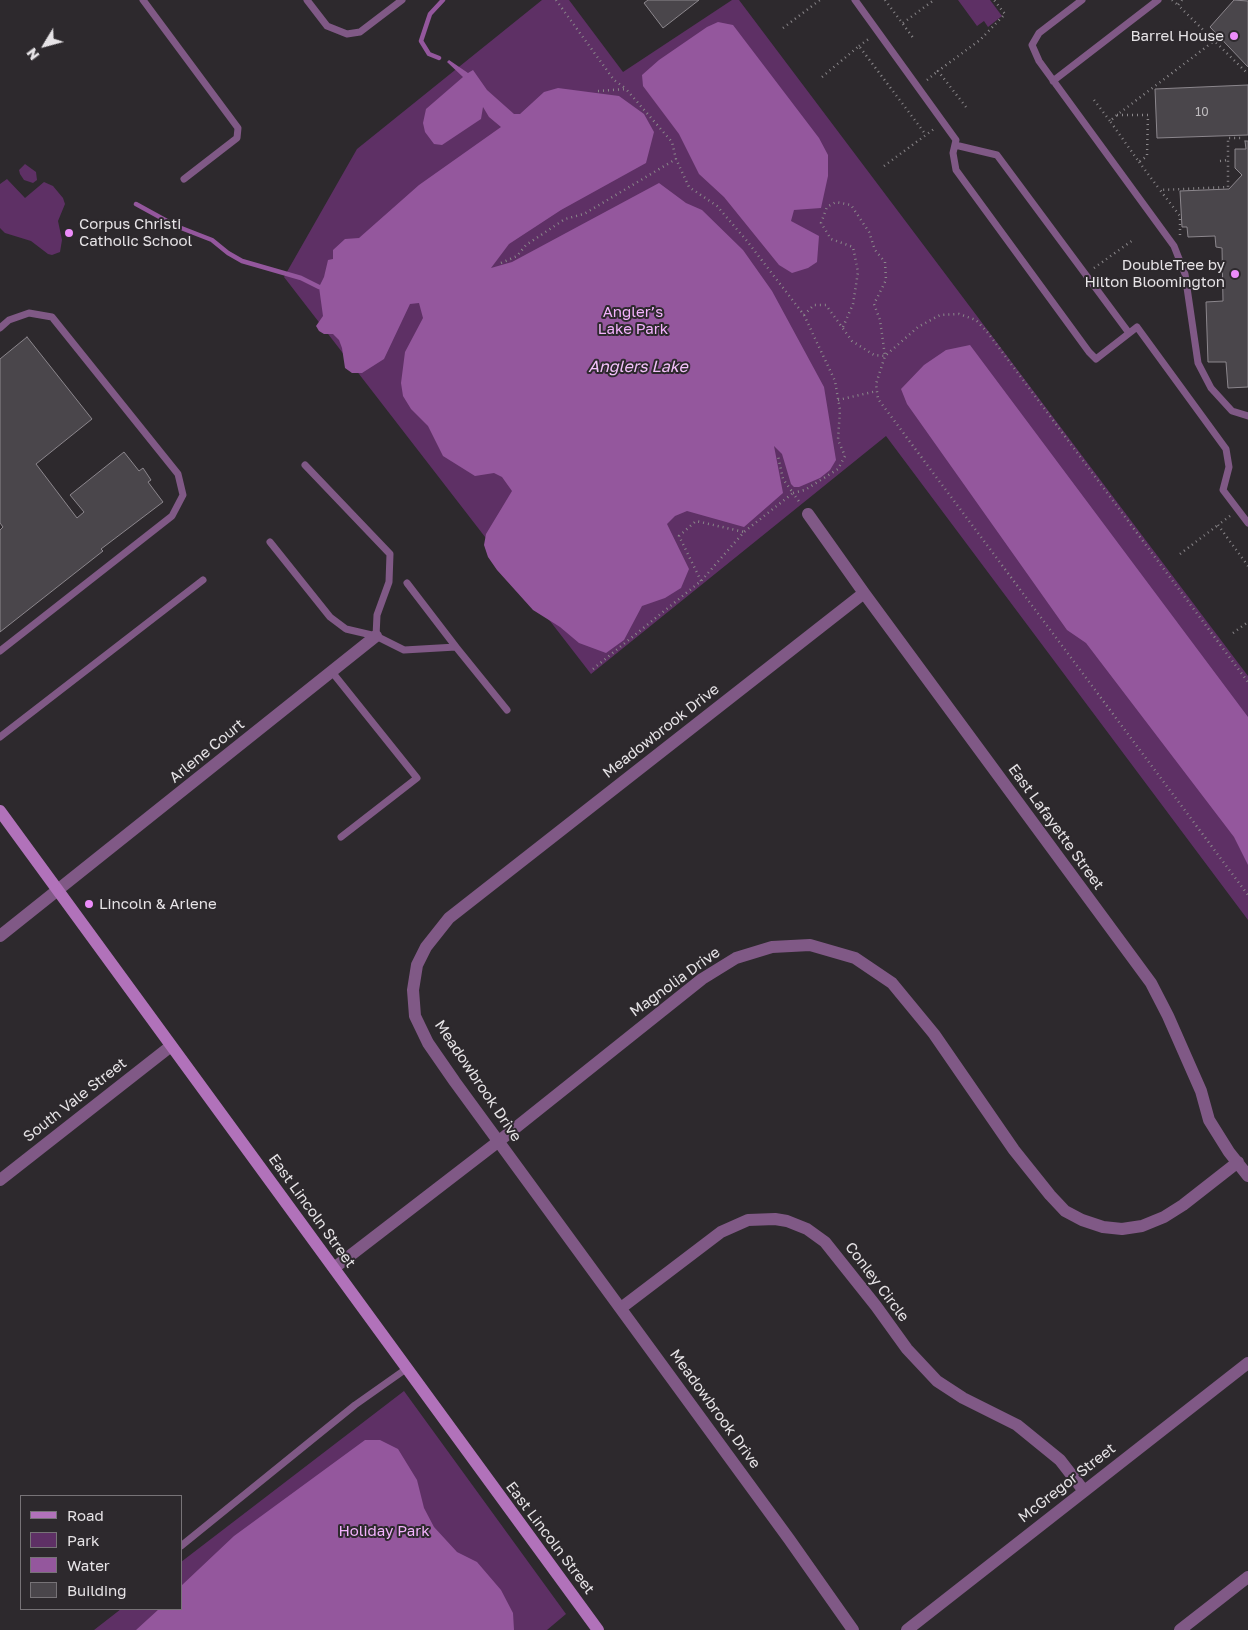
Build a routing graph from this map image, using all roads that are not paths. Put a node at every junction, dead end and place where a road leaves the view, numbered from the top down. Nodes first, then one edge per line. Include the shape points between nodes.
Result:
1 (144, 0) edge
2 (307, 0) edge
3 (402, 0) edge
4 (855, 0) edge
5 (1082, 0) edge
6 (1158, 0) edge
7 (1053, 81) junction
8 (954, 145) junction
9 (184, 179) dead end
10 (0, 328) edge
11 (1129, 333) junction
12 (1248, 416) edge
13 (305, 465) dead end
14 (808, 514) road end
15 (1248, 524) edge
16 (270, 542) dead end
17 (203, 580) dead end
18 (407, 583) dead end
19 (864, 593) junction
20 (376, 636) junction
21 (456, 647) junction
22 (0, 651) edge
23 (332, 672) junction
24 (507, 710) dead end
25 (0, 737) edge
26 (0, 811) edge
27 (341, 837) dead end
28 (59, 890) junction
29 (0, 936) edge
30 (171, 1046) junction
31 (499, 1141) junction
32 (1238, 1162) junction
33 (1248, 1176) edge
34 (0, 1180) edge
35 (334, 1268) junction
36 (621, 1308) junction
37 (1248, 1363) edge
38 (406, 1368) junction
39 (1084, 1491) junction
40 (182, 1545) edge
41 (1248, 1577) edge
42 (598, 1630) edge
43 (853, 1630) edge
44 (907, 1630) edge
45 (1180, 1630) edge

1 - 9 lane via 238,128 236,138
2 - 3 lane via 327,26 347,34 360,32
4 - 8 lane via 956,140
5 - 7 lane via 1039,33 1032,45
6 - 7 lane
7 - 12 lane via 1174,246 1185,274 1198,363 1211,388 1232,411
8 - 11 lane via 997,155
8 - 11 lane via 956,170 1089,352 1096,359
10 - 22 lane via 9,320 30,313 52,317 178,474 183,495 172,516
11 - 15 lane via 1137,327 1226,449 1229,467 1224,490
13 - 20 lane via 390,554 389,582 377,615
14 - 19 street, East Lafayette Street
16 - 20 lane via 330,616 346,629
17 - 25 lane
18 - 21 lane
19 - 31 street, Meadowbrook Drive via 449,918 426,947 417,965 413,990 415,1016 428,1043
19 - 32 street, East Lafayette Street via 1150,983 1201,1091 1209,1120
20 - 21 lane via 404,650
20 - 23 street, Arlene Court
21 - 24 lane
23 - 27 lane via 417,778
23 - 28 street, Arlene Court
26 - 28 main road, East Lincoln Street
28 - 29 street, Arlene Court
28 - 30 main road, East Lincoln Street
30 - 34 street, South Vale Street
30 - 35 main road, East Lincoln Street
31 - 32 street, Magnolia Drive via 702,979 736,958 772,947 810,945 855,958 892,983 934,1034 1014,1150 1050,1195 1065,1211 1082,1220 1122,1229 1142,1226 1164,1217
31 - 35 street, Magnolia Drive
31 - 36 street, Meadowbrook Drive
32 - 33 street, East Lafayette Street
35 - 38 main road, East Lincoln Street
36 - 39 street, Conley Circle via 721,1232 748,1220 787,1221 807,1229 824,1242 907,1349 937,1381 1017,1425 1060,1460
36 - 43 street, Meadowbrook Drive
37 - 39 street, McGregor Street
38 - 40 lane via 355,1405
38 - 42 main road, East Lincoln Street
39 - 44 street, McGregor Street
41 - 45 street

